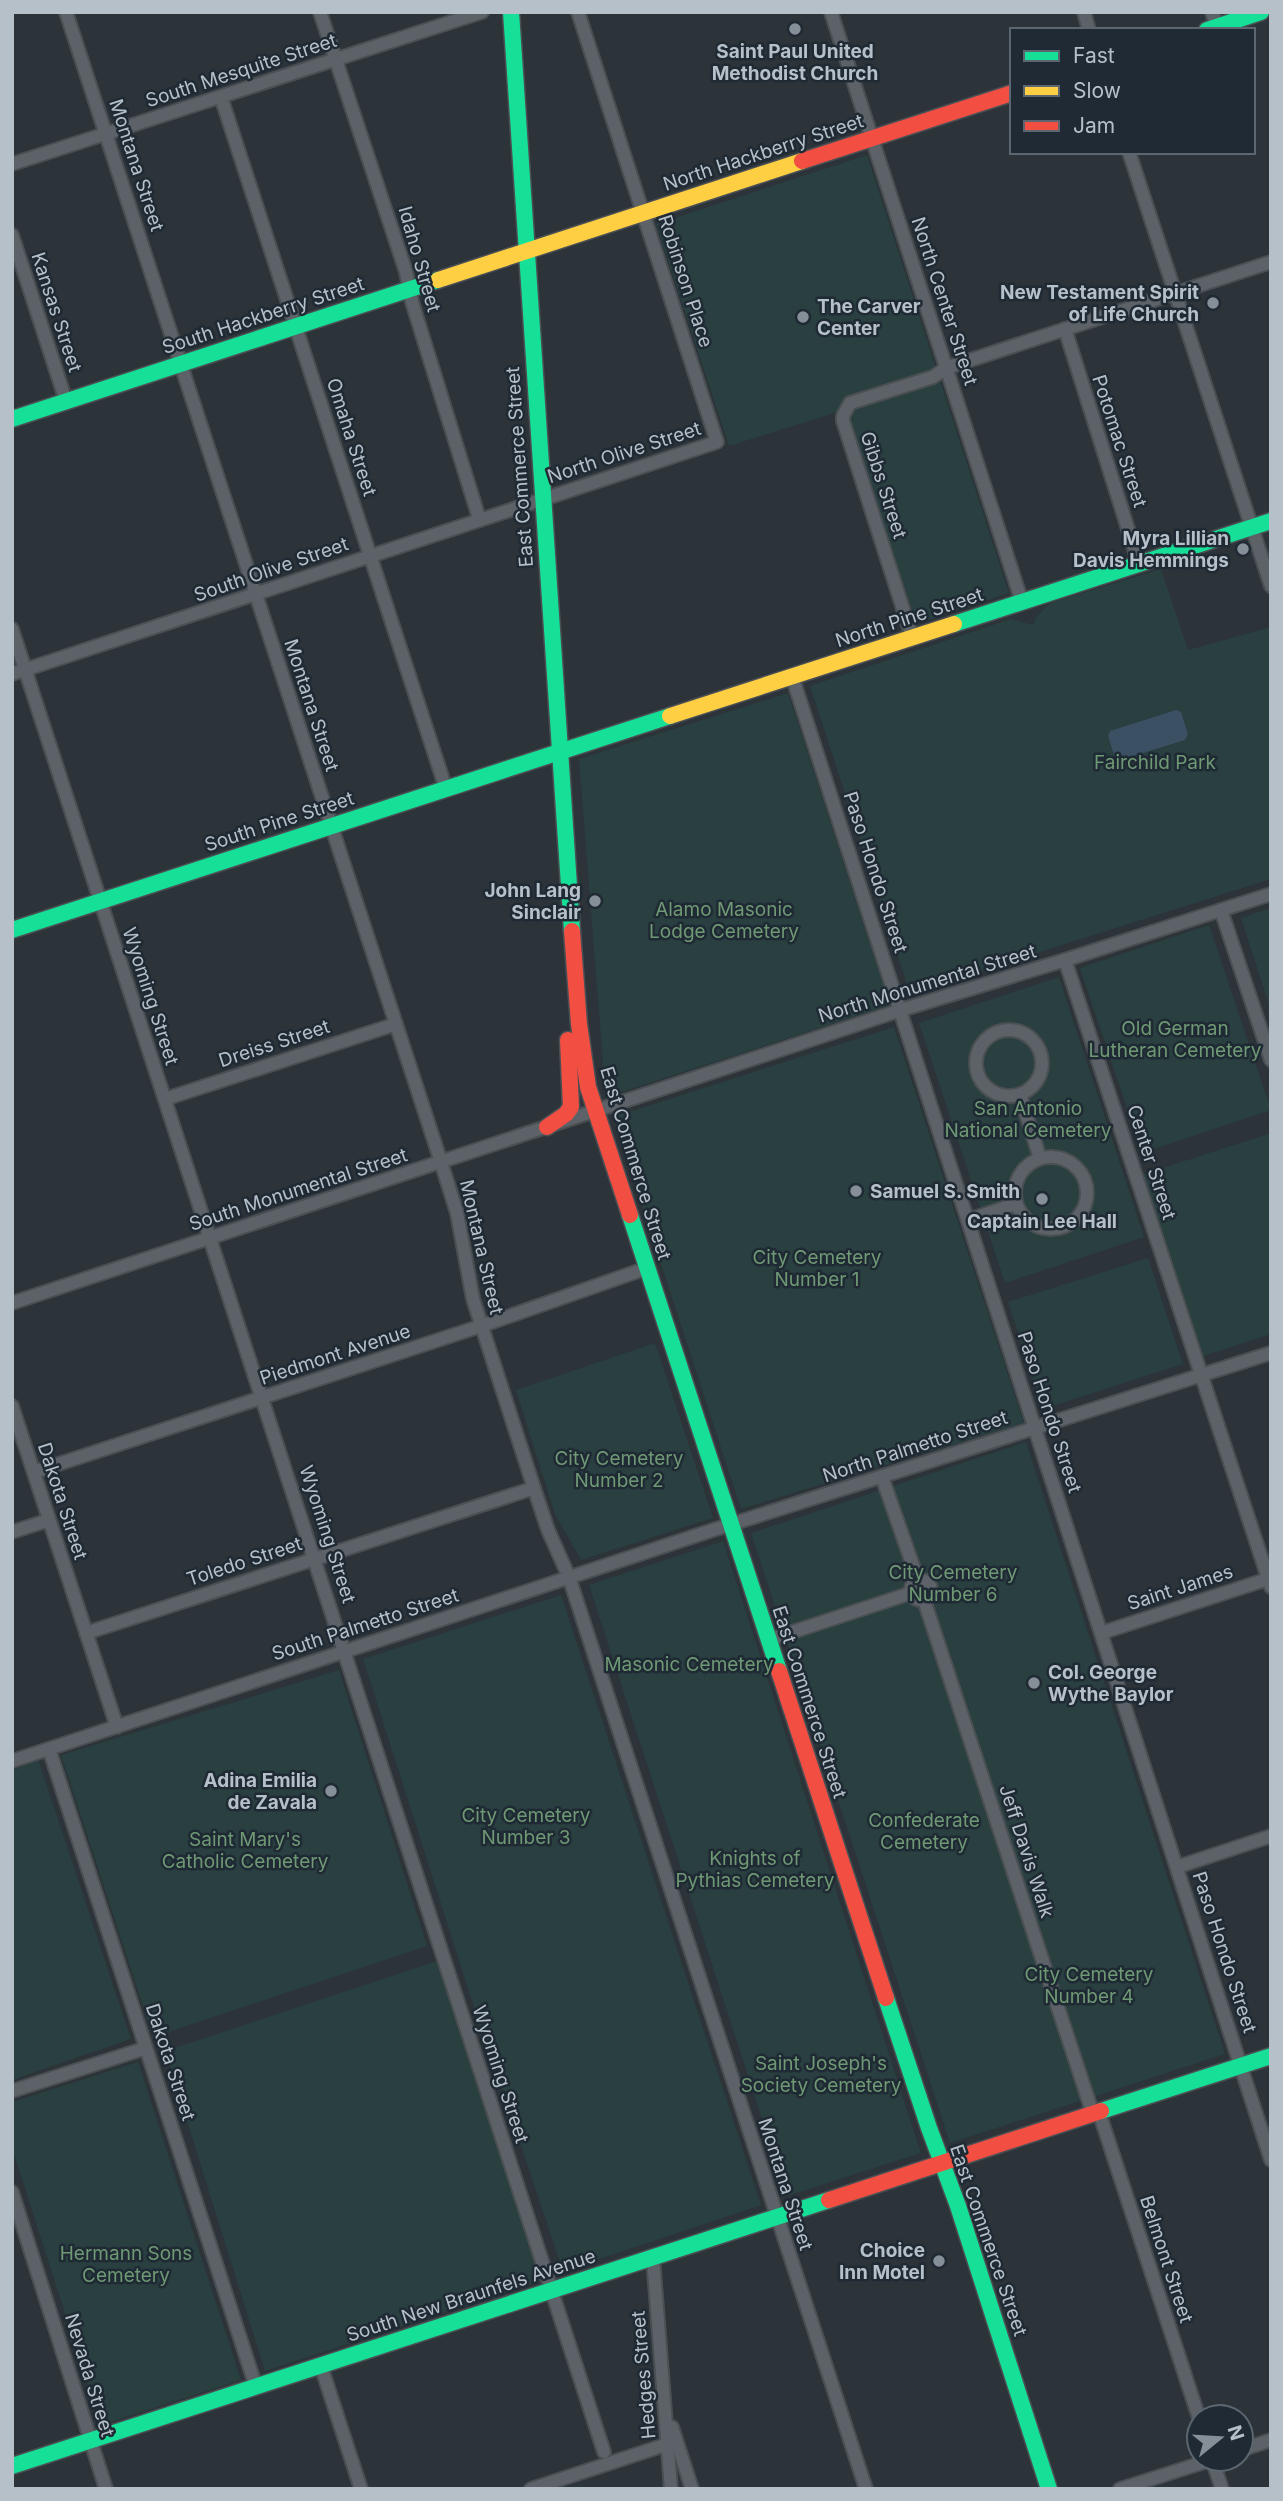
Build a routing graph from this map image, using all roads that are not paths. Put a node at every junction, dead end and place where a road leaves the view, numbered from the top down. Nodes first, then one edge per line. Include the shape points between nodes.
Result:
1 (66, 12) edge
2 (320, 12) edge
3 (482, 12) edge
4 (511, 12) edge
5 (578, 12) edge
6 (831, 12) edge
7 (1261, 12) edge
8 (442, 18) edge
9 (1212, 23) edge
10 (335, 59) junction
11 (1010, 94) edge
12 (221, 97) junction
13 (107, 134) junction
14 (871, 139) junction
15 (1130, 154) edge
16 (12, 164) edge
17 (644, 213) junction
18 (12, 235) edge
19 (528, 251) junction
20 (1271, 262) edge
21 (409, 289) junction
22 (1175, 293) junction
23 (295, 327) junction
24 (1065, 329) junction
25 (181, 364) junction
26 (946, 368) junction
27 (66, 401) junction
28 (12, 419) edge
29 (717, 442) joint
30 (542, 498) junction
31 (479, 518) junction
32 (1271, 521) edge
33 (1252, 527) junction
34 (371, 555) junction
35 (1139, 564) junction
36 (1271, 586) edge
37 (255, 595) junction
38 (1022, 602) junction
39 (12, 629) edge
40 (912, 637) junction
41 (25, 670) junction
42 (12, 674) edge
43 (792, 676) junction
44 (559, 752) junction
45 (446, 789) junction
46 (332, 827) junction
47 (1271, 894) edge
48 (100, 901) junction
49 (1220, 910) junction
50 (572, 920) junction
51 (12, 930) edge
52 (1065, 960) junction
53 (901, 1010) junction
54 (396, 1024) junction
55 (1271, 1060) edge
56 (1020, 1095) junction
57 (164, 1099) junction
58 (595, 1112) junction
59 (547, 1127) junction
60 (1040, 1158) junction
61 (441, 1162) junction
62 (1016, 1204) junction
63 (968, 1220) junction
64 (211, 1239) junction
65 (647, 1268) junction
66 (12, 1303) edge
67 (481, 1326) junction
68 (1271, 1353) edge
69 (1201, 1375) junction
70 (263, 1398) junction
71 (12, 1406) edge
72 (1035, 1428) junction
73 (34, 1472) junction
74 (882, 1476) junction
75 (534, 1489) junction
76 (49, 1520) junction
77 (731, 1525) junction
78 (12, 1532) edge
79 (314, 1558) junction
80 (569, 1577) junction
81 (918, 1580) junction
82 (1270, 1581) edge
83 (911, 1593) junction
84 (924, 1600) junction
85 (86, 1633) junction
86 (1101, 1633) junction
87 (768, 1640) junction
88 (345, 1650) junction
89 (117, 1727) junction
90 (49, 1749) junction
91 (12, 1761) edge
92 (1271, 1836) edge
93 (1177, 1867) junction
94 (146, 2048) junction
95 (1271, 2056) edge
96 (1271, 2064) edge
97 (1240, 2066) junction
98 (12, 2091) edge
99 (1096, 2113) junction
100 (1271, 2160) edge
101 (941, 2162) junction
102 (12, 2192) edge
103 (776, 2216) junction
104 (653, 2258) junction
105 (551, 2291) junction
106 (321, 2366) junction
107 (256, 2387) junction
108 (1194, 2403) edge
109 (664, 2404) junction
110 (90, 2440) junction
111 (668, 2444) junction
112 (604, 2452) dead end
113 (12, 2466) edge
114 (1185, 2468) edge
115 (106, 2489) edge
116 (361, 2489) edge
117 (531, 2489) edge
118 (671, 2489) edge
119 (692, 2489) edge
120 (866, 2489) edge
121 (1049, 2489) edge
122 (1120, 2489) edge

1 - 13 street, Montana Street
2 - 10 street, Idaho Street
3 - 8 street, South Mesquite Street
4 - 19 main road, East Commerce Street
5 - 17 street, Robinson Place
6 - 14 street, North Center Street
7 - 9 main road
8 - 10 street, South Mesquite Street
10 - 12 street, South Mesquite Street
10 - 21 street, Idaho Street
11 - 14 main road, North Hackberry Street
12 - 13 street, South Mesquite Street
12 - 23 street, Omaha Street
13 - 16 street, South Mesquite Street
13 - 25 street, Montana Street
14 - 17 main road, North Hackberry Street
14 - 26 street, North Center Street
15 - 22 street
17 - 19 main road, North Hackberry Street
17 - 29 street, Robinson Place
18 - 27 street, Kansas Street
19 - 21 main road, South Hackberry Street
19 - 30 main road, East Commerce Street
20 - 22 street
21 - 23 main road, South Hackberry Street
21 - 31 street, Idaho Street
22 - 24 street
22 - 33 street
23 - 25 main road, South Hackberry Street
23 - 34 street, Omaha Street
24 - 26 street
24 - 35 street, Potomac Street
25 - 27 main road, South Hackberry Street
25 - 37 street, Montana Street
26 - 38 street, North Center Street
26 - 40 street, Gibbs Street via 933,377 849,403 843,416
27 - 28 main road, South Hackberry Street
29 - 30 street, North Olive Street
30 - 31 street, South Olive Street
30 - 44 main road, East Commerce Street
31 - 34 street, South Olive Street
32 - 33 main road, North Pine Street
33 - 35 main road, North Pine Street
33 - 36 street
34 - 37 street, South Olive Street
34 - 45 street, Omaha Street
35 - 38 main road, North Pine Street
37 - 41 street, South Olive Street
37 - 46 street, Montana Street
38 - 40 main road, North Pine Street
39 - 41 street, Wyoming Street
40 - 43 main road, North Pine Street
41 - 42 street, South Olive Street
41 - 48 street, Wyoming Street
43 - 44 main road, North Pine Street
43 - 53 street, Paso Hondo Street
44 - 45 main road, South Pine Street
44 - 50 main road, East Commerce Street
45 - 46 main road, South Pine Street
46 - 48 main road, South Pine Street
46 - 54 street, Montana Street
47 - 49 street, North Monumental Street
48 - 51 main road, South Pine Street
48 - 57 street, Wyoming Street
49 - 52 street, North Monumental Street
49 - 55 street
50 - 58 main road, East Commerce Street via 582,1057
50 - 59 main road, East Commerce Street via 565,965 571,1107
52 - 53 street, North Monumental Street
52 - 69 street, Center Street
53 - 58 street, North Monumental Street
53 - 63 street, Paso Hondo Street
54 - 57 street, Dreiss Street
54 - 61 street, Montana Street
56 - 56 street via 1041,1073 1040,1052 1017,1031 996,1033 981,1046 978,1075 991,1091
56 - 60 street
57 - 64 street, Wyoming Street
58 - 59 street, South Monumental Street
58 - 65 main road, East Commerce Street
59 - 61 street, South Monumental Street
60 - 62 street via 1018,1176
60 - 62 street via 1062,1158 1080,1171 1087,1191 1083,1210 1070,1224 1053,1230 1026,1220
61 - 64 street, South Monumental Street
61 - 67 street, Montana Street
62 - 63 street
63 - 72 street, Paso Hondo Street
64 - 66 street, South Monumental Street
64 - 70 street, Wyoming Street
65 - 67 street, Piedmont Avenue
65 - 77 main road, East Commerce Street
67 - 70 street, Piedmont Avenue
67 - 75 street, Montana Street
68 - 69 street, North Palmetto Street
69 - 72 street, North Palmetto Street
69 - 82 street, Center Street
70 - 73 street, Piedmont Avenue
70 - 79 street, Wyoming Street
71 - 73 street, Dakota Street
72 - 74 street, North Palmetto Street
72 - 86 street, Paso Hondo Street
73 - 76 street, Dakota Street
74 - 77 street, North Palmetto Street
74 - 81 street
75 - 79 street, Toledo Street
75 - 80 street, Montana Street
76 - 78 street
76 - 85 street, Dakota Street
77 - 80 street, South Palmetto Street
77 - 87 main road, East Commerce Street
79 - 85 street, Toledo Street
79 - 88 street, Wyoming Street
80 - 88 street, South Palmetto Street
80 - 103 street, Montana Street
81 - 83 street
81 - 84 street via 931,1587
82 - 86 street, Saint James
83 - 84 street
83 - 87 street
84 - 99 street, Jeff Davis Walk
85 - 89 street, Dakota Street
86 - 93 street, Paso Hondo Street
87 - 101 main road, East Commerce Street
88 - 89 street, South Palmetto Street
88 - 105 street, Wyoming Street
89 - 90 street, South Palmetto Street
90 - 91 street, South Palmetto Street
90 - 94 street, Dakota Street
92 - 93 street
93 - 97 street, Paso Hondo Street
94 - 98 street
94 - 107 street, Dakota Street
95 - 97 main road
96 - 97 main road
97 - 99 main road, South New Braunfels Avenue
97 - 100 street, Paso Hondo Street
99 - 101 main road, South New Braunfels Avenue
99 - 108 street, Belmont Street
101 - 103 main road, South New Braunfels Avenue
101 - 121 main road, East Commerce Street
102 - 110 street, Nevada Street
103 - 104 main road, South New Braunfels Avenue
103 - 120 street, Montana Street
104 - 105 main road, South New Braunfels Avenue
104 - 109 street, Hedges Street
105 - 106 main road, South New Braunfels Avenue
105 - 112 street, Wyoming Street
106 - 107 main road, South New Braunfels Avenue
106 - 116 street
107 - 110 main road, South New Braunfels Avenue
109 - 111 street, Hedges Street
109 - 119 street
110 - 113 main road, South New Braunfels Avenue
110 - 115 street, Nevada Street
111 - 117 street
111 - 118 street, Hedges Street
114 - 122 street

